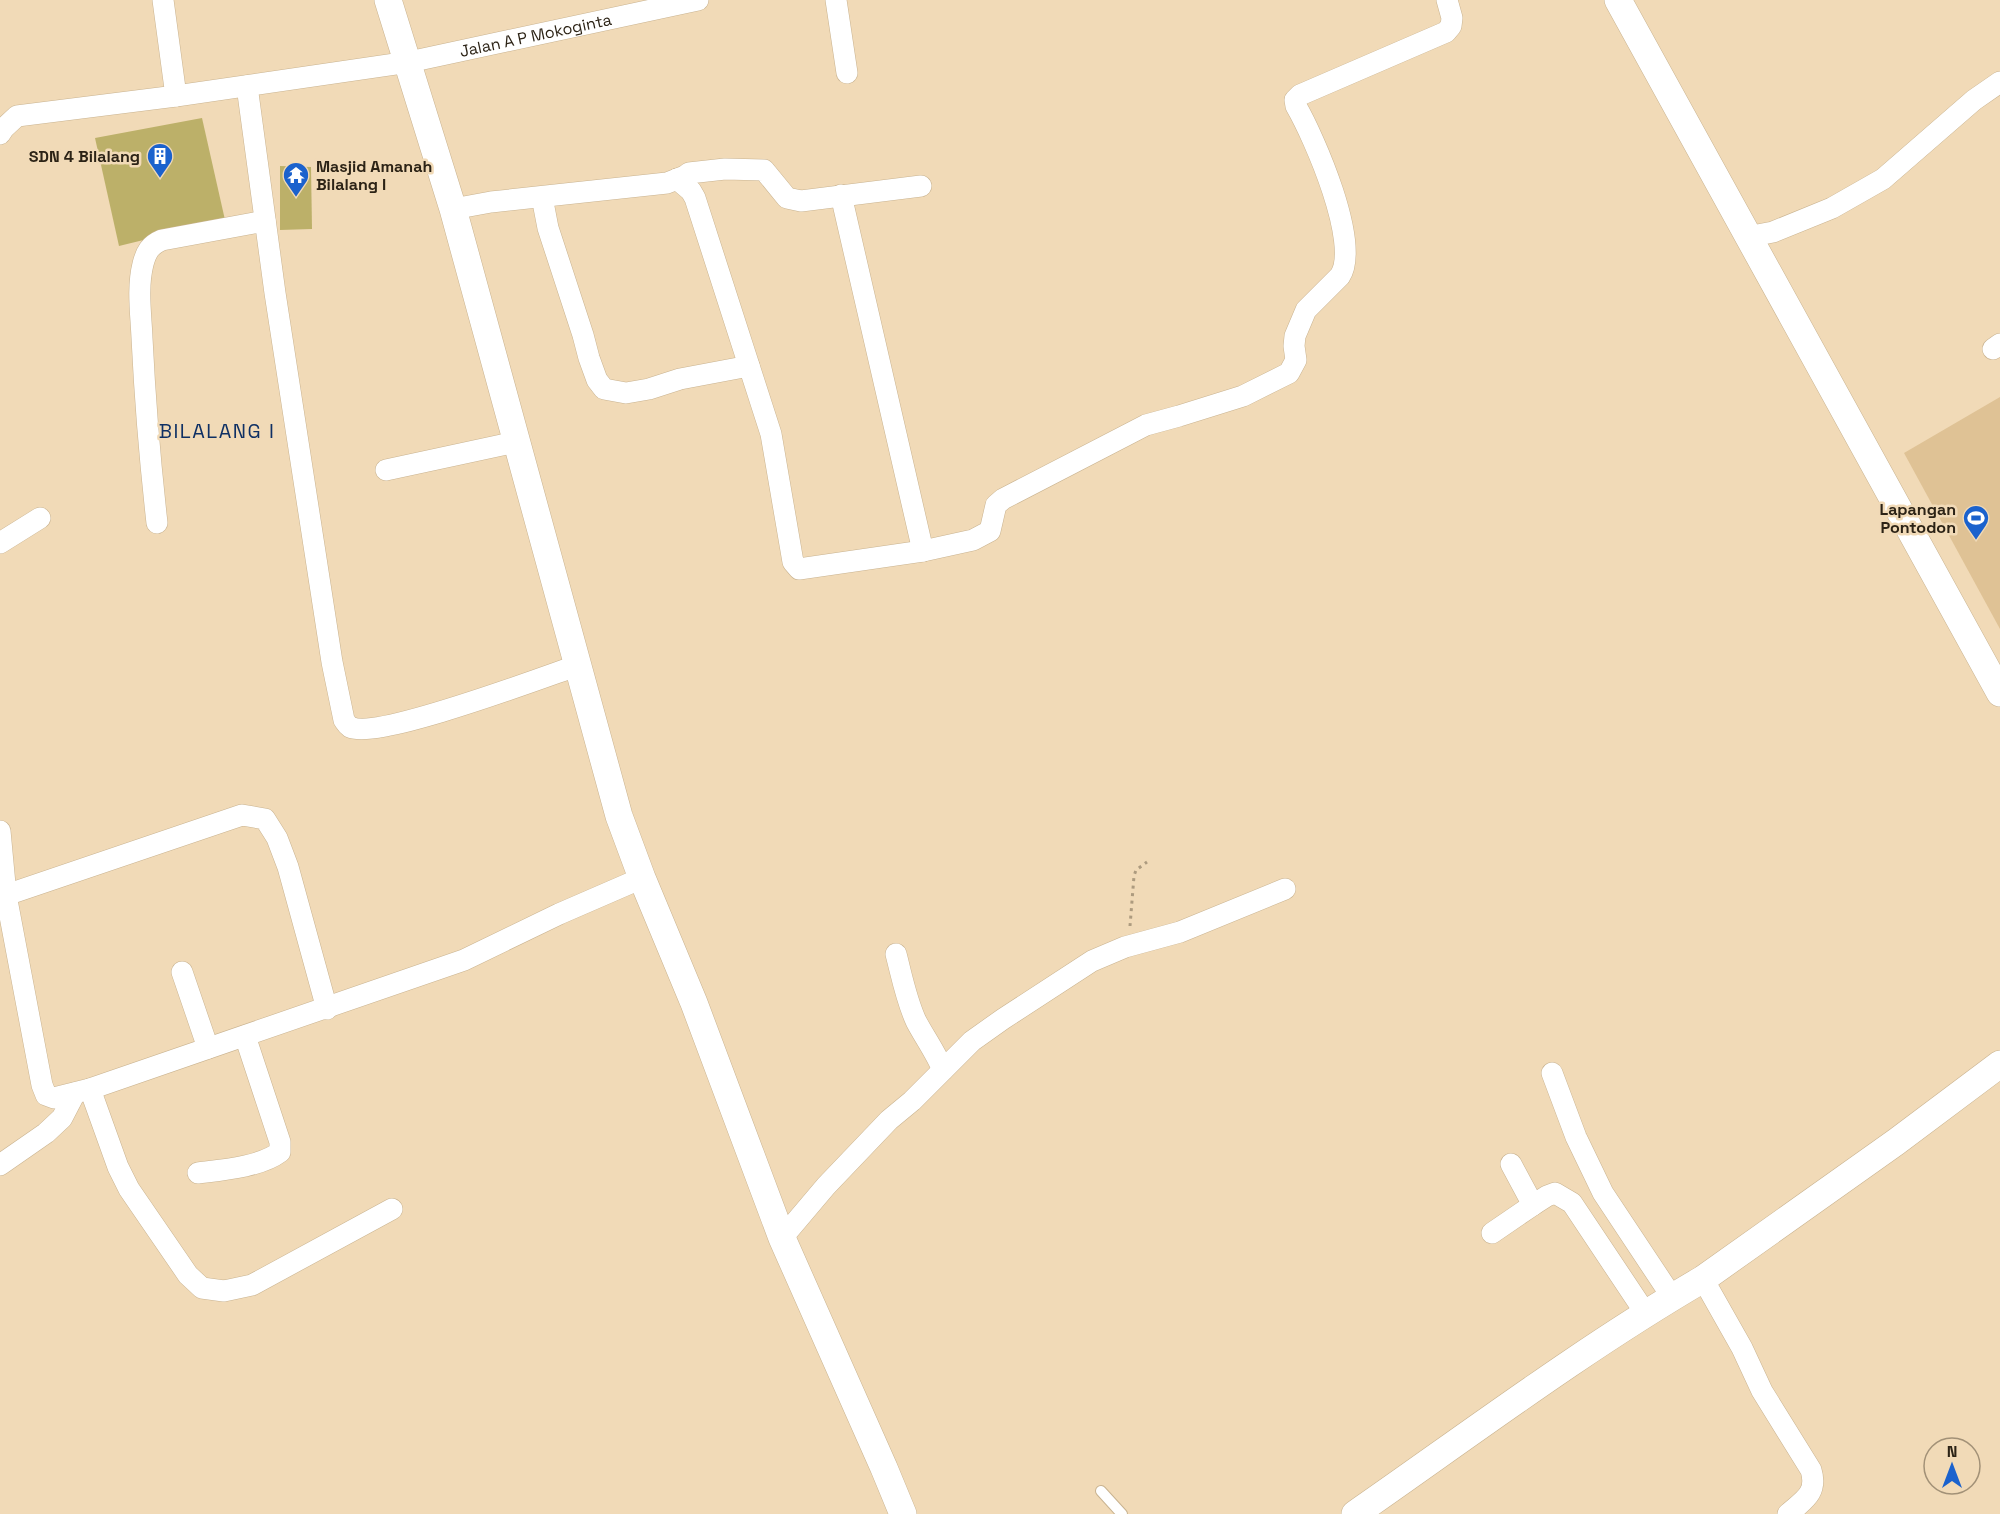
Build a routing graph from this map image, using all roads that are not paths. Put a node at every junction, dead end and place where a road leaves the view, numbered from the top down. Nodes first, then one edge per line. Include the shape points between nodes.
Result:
1 (163, 0) edge
2 (388, 0) edge
3 (698, 0) edge
4 (836, 0) edge
5 (1447, 0) edge
6 (1618, 0) edge
7 (668, 4) edge
8 (409, 62) junction
9 (847, 73) dead end
10 (2000, 82) edge
11 (247, 86) junction
12 (176, 96) junction
13 (9, 114) edge
14 (0, 134) edge
15 (677, 179) junction
16 (921, 186) dead end
17 (841, 195) junction
18 (542, 197) junction
19 (453, 209) junction
20 (265, 221) junction
21 (1747, 237) junction
22 (749, 366) junction
23 (516, 442) junction
24 (386, 470) dead end
25 (40, 518) dead end
26 (157, 523) dead end
27 (0, 543) edge
28 (922, 551) junction
29 (1993, 664) edge
30 (576, 666) junction
31 (2000, 693) edge
32 (0, 831) edge
33 (642, 878) junction
34 (1285, 889) dead end
35 (3, 896) edge
36 (896, 954) dead end
37 (182, 972) dead end
38 (327, 1009) junction
39 (245, 1035) junction
40 (208, 1048) junction
41 (2000, 1064) edge
42 (943, 1070) junction
43 (1552, 1072) dead end
44 (82, 1091) junction
45 (1511, 1164) dead end
46 (0, 1166) edge
47 (198, 1173) dead end
48 (1533, 1205) junction
49 (392, 1209) dead end
50 (1492, 1233) dead end
51 (782, 1238) junction
52 (1703, 1279) junction
53 (1672, 1297) junction
54 (1646, 1314) junction
55 (1101, 1491) dead end
56 (903, 1514) edge
57 (1122, 1514) edge
58 (1355, 1514) edge
59 (1788, 1514) edge

1 - 12 street
2 - 8 street
3 - 7 street, Jalan A P Mokoginta
4 - 9 street
5 - 28 street via 1452,18 1446,32 1295,100 1340,213 1346,257 1340,276 1306,310 1295,336 1296,360 1289,373 1243,396 1146,425 1003,499 996,505 990,531 982,537
6 - 21 street
7 - 8 street, Jalan A P Mokoginta
8 - 11 street, Jalan A P Mokoginta
8 - 19 street
10 - 21 street via 1883,179 1832,208 1773,232
11 - 12 street, Jalan A P Mokoginta
11 - 20 street
12 - 13 street, Jalan A P Mokoginta
13 - 14 street
15 - 17 street via 690,173 757,169 767,173 787,198 801,201
15 - 18 street
15 - 22 street via 695,198
16 - 17 street
17 - 28 street
18 - 19 street
18 - 22 street via 589,358 604,389 626,393
19 - 23 street
20 - 26 street via 162,240 150,246 147,253 141,296 146,415
20 - 30 street via 332,662 346,723 372,728 438,713
21 - 29 street
22 - 28 street via 772,440 796,567
23 - 24 street
23 - 30 street
25 - 27 street
29 - 31 street
30 - 33 street via 619,816
32 - 35 street
33 - 38 street via 464,960
33 - 51 street via 694,1003
34 - 42 street via 1180,932 1092,961 1003,1018
35 - 38 street via 242,815 265,819 288,867
35 - 44 street via 44,1092 54,1098
36 - 42 street via 908,1002
37 - 40 street
38 - 39 street
39 - 40 street
39 - 47 street via 280,1152 234,1168
40 - 44 street
41 - 52 street
42 - 51 street via 868,1142
43 - 53 street via 1576,1137 1603,1193
44 - 46 street via 46,1133
44 - 49 street via 129,1189 188,1275 202,1288 224,1291 252,1285
45 - 48 street
48 - 50 street
48 - 54 street via 1555,1193 1572,1203
51 - 56 street
52 - 53 street
52 - 59 street via 1762,1391 1811,1470 1812,1491
53 - 54 street
54 - 58 street
55 - 57 lane

